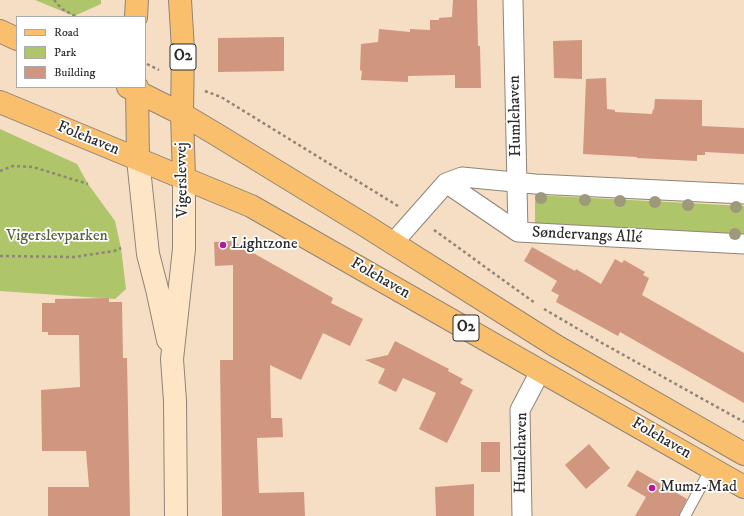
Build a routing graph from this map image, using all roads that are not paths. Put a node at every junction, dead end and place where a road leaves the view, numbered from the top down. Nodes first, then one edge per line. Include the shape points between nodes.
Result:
1 (137, 0) edge
2 (180, 0) edge
3 (513, 0) edge
4 (136, 16) edge
5 (0, 31) edge
6 (16, 38) edge
7 (134, 88) edge
8 (0, 102) edge
9 (182, 114) junction
10 (138, 159) junction
11 (184, 177) junction
12 (446, 183) junction
13 (517, 183) junction
14 (744, 194) edge
15 (518, 232) junction
16 (393, 243) junction
17 (744, 244) edge
18 (172, 359) junction
19 (541, 370) junction
20 (744, 454) edge
21 (712, 468) junction
22 (744, 487) edge
23 (176, 516) edge
24 (522, 516) edge
25 (685, 516) edge

1 - 4 main road
2 - 9 main road, Vigerslevvej / O2 via 183,50
3 - 13 street, Humlehaven
5 - 6 main road
7 - 9 main road, Folehaven / O2
7 - 10 main road, Vigerslevvej / O2
8 - 10 main road, Folehaven / O2
9 - 11 main road, Vigerslevvej / O2
9 - 16 main road, Folehaven / O2
10 - 11 main road, Folehaven / O2
10 - 18 street, Vigerslevvej via 148,254
11 - 18 street, Vigerslevvej via 184,249
11 - 19 main road, Folehaven / O2 via 251,206
12 - 13 street via 462,177
12 - 15 street, Søndervangs Allé
12 - 16 street
13 - 14 street
13 - 15 street, Humlehaven
15 - 17 street, Søndervangs Allé
16 - 20 main road, Folehaven / O2 via 556,346
18 - 23 street, Vigerslevvej
19 - 21 main road, Folehaven / O2
19 - 24 street, Humlehaven via 520,410
21 - 22 main road, Folehaven / O2
21 - 25 lane

